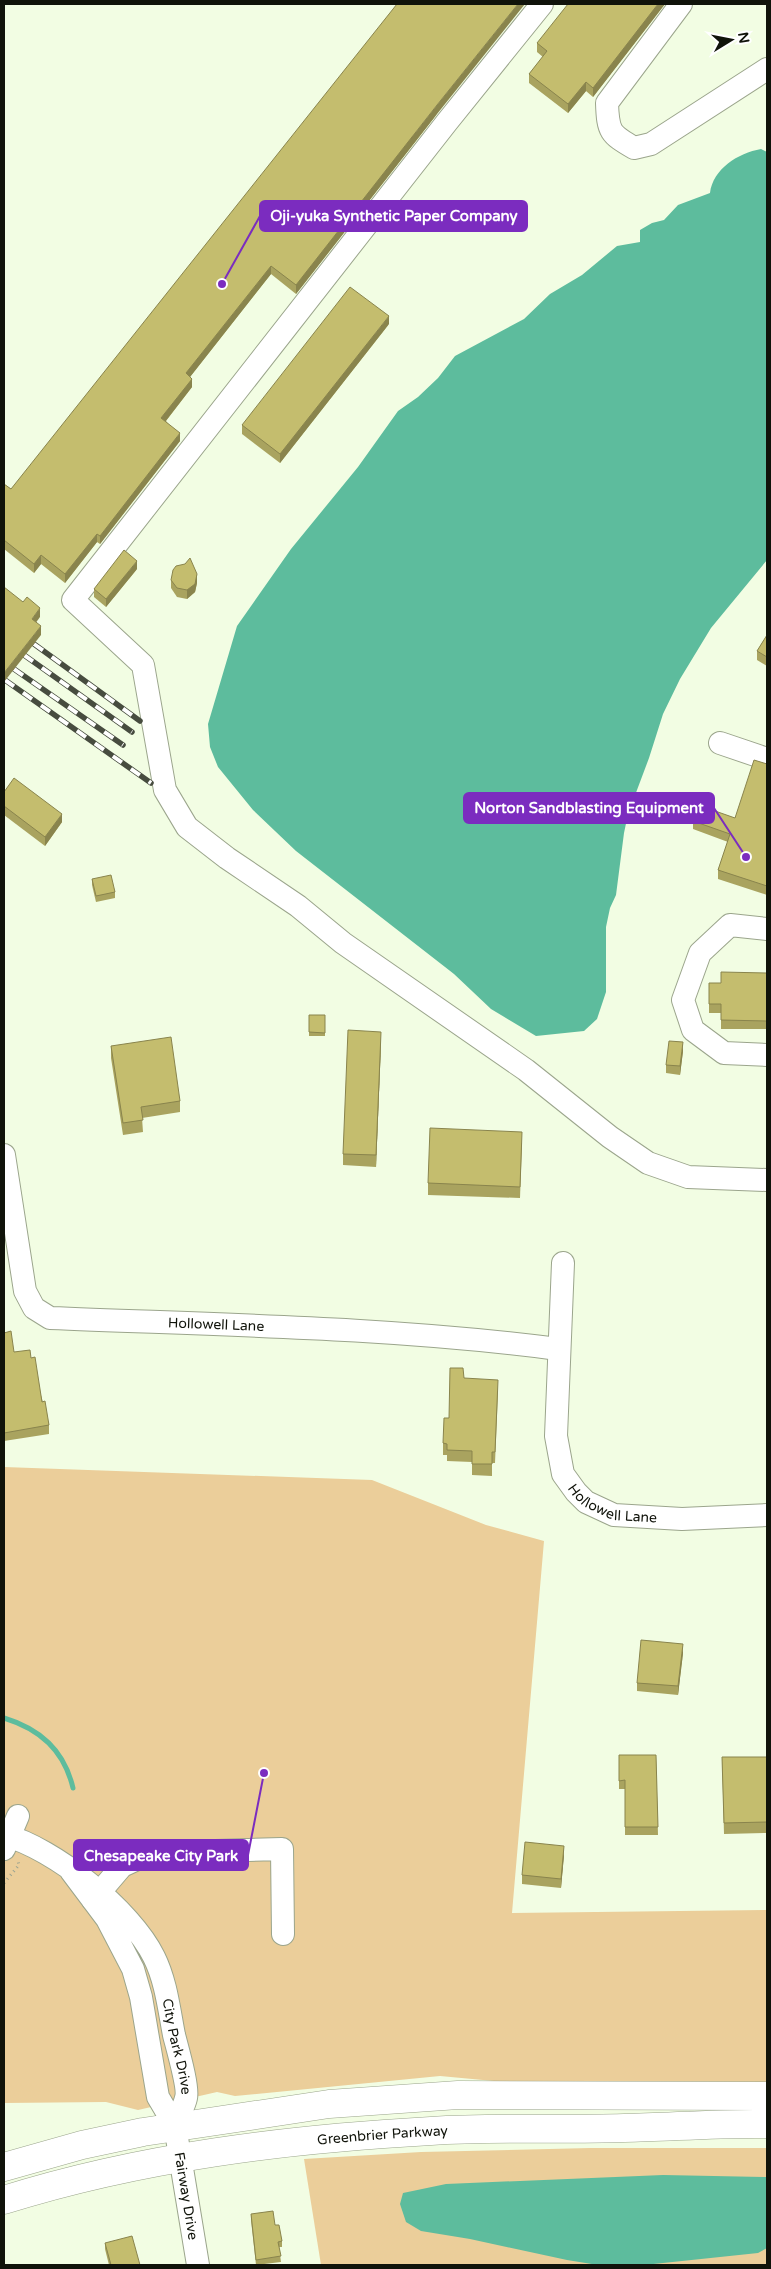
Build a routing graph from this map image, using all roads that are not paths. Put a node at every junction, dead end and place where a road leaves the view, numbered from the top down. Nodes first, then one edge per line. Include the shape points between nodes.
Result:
1 (542, 4) edge
2 (682, 4) edge
3 (767, 69) edge
4 (720, 743) dead end
5 (767, 759) edge
6 (767, 930) edge
7 (767, 1055) edge
8 (4, 1155) edge
9 (767, 1180) edge
10 (563, 1263) dead end
11 (558, 1349) junction
12 (767, 1515) edge
13 (9, 1834) edge
14 (96, 1896) junction
15 (283, 1934) dead end
16 (767, 2096) edge
17 (767, 2124) edge
18 (175, 2126) junction
19 (181, 2159) junction
20 (4, 2167) edge
21 (4, 2200) edge
22 (198, 2265) edge

1 - 9 street via 73,600 144,665 165,790 186,826 298,906 343,944 526,1070 648,1163 688,1177
2 - 3 street via 606,103 607,120 614,136 634,148 651,144
4 - 5 street
6 - 7 street via 730,925 700,954 682,1000 693,1030 724,1053
8 - 11 street, Hollowell Lane via 25,1291 34,1308 50,1318 279,1327 497,1341
10 - 11 street, Hollowell Lane
11 - 12 street, Hollowell Lane via 557,1453 563,1474 586,1502 614,1515 682,1519
13 - 14 street, City Park Drive via 54,1858
14 - 15 street via 122,1866 150,1853 282,1849
14 - 18 street, City Park Drive via 133,1969 158,2097
16 - 18 main road via 458,2095 329,2104
17 - 19 main road, Greenbrier Parkway via 432,2130 310,2140
18 - 19 street, Fairway Drive
18 - 20 main road
19 - 21 main road, Greenbrier Parkway via 71,2180
19 - 22 street, Fairway Drive

